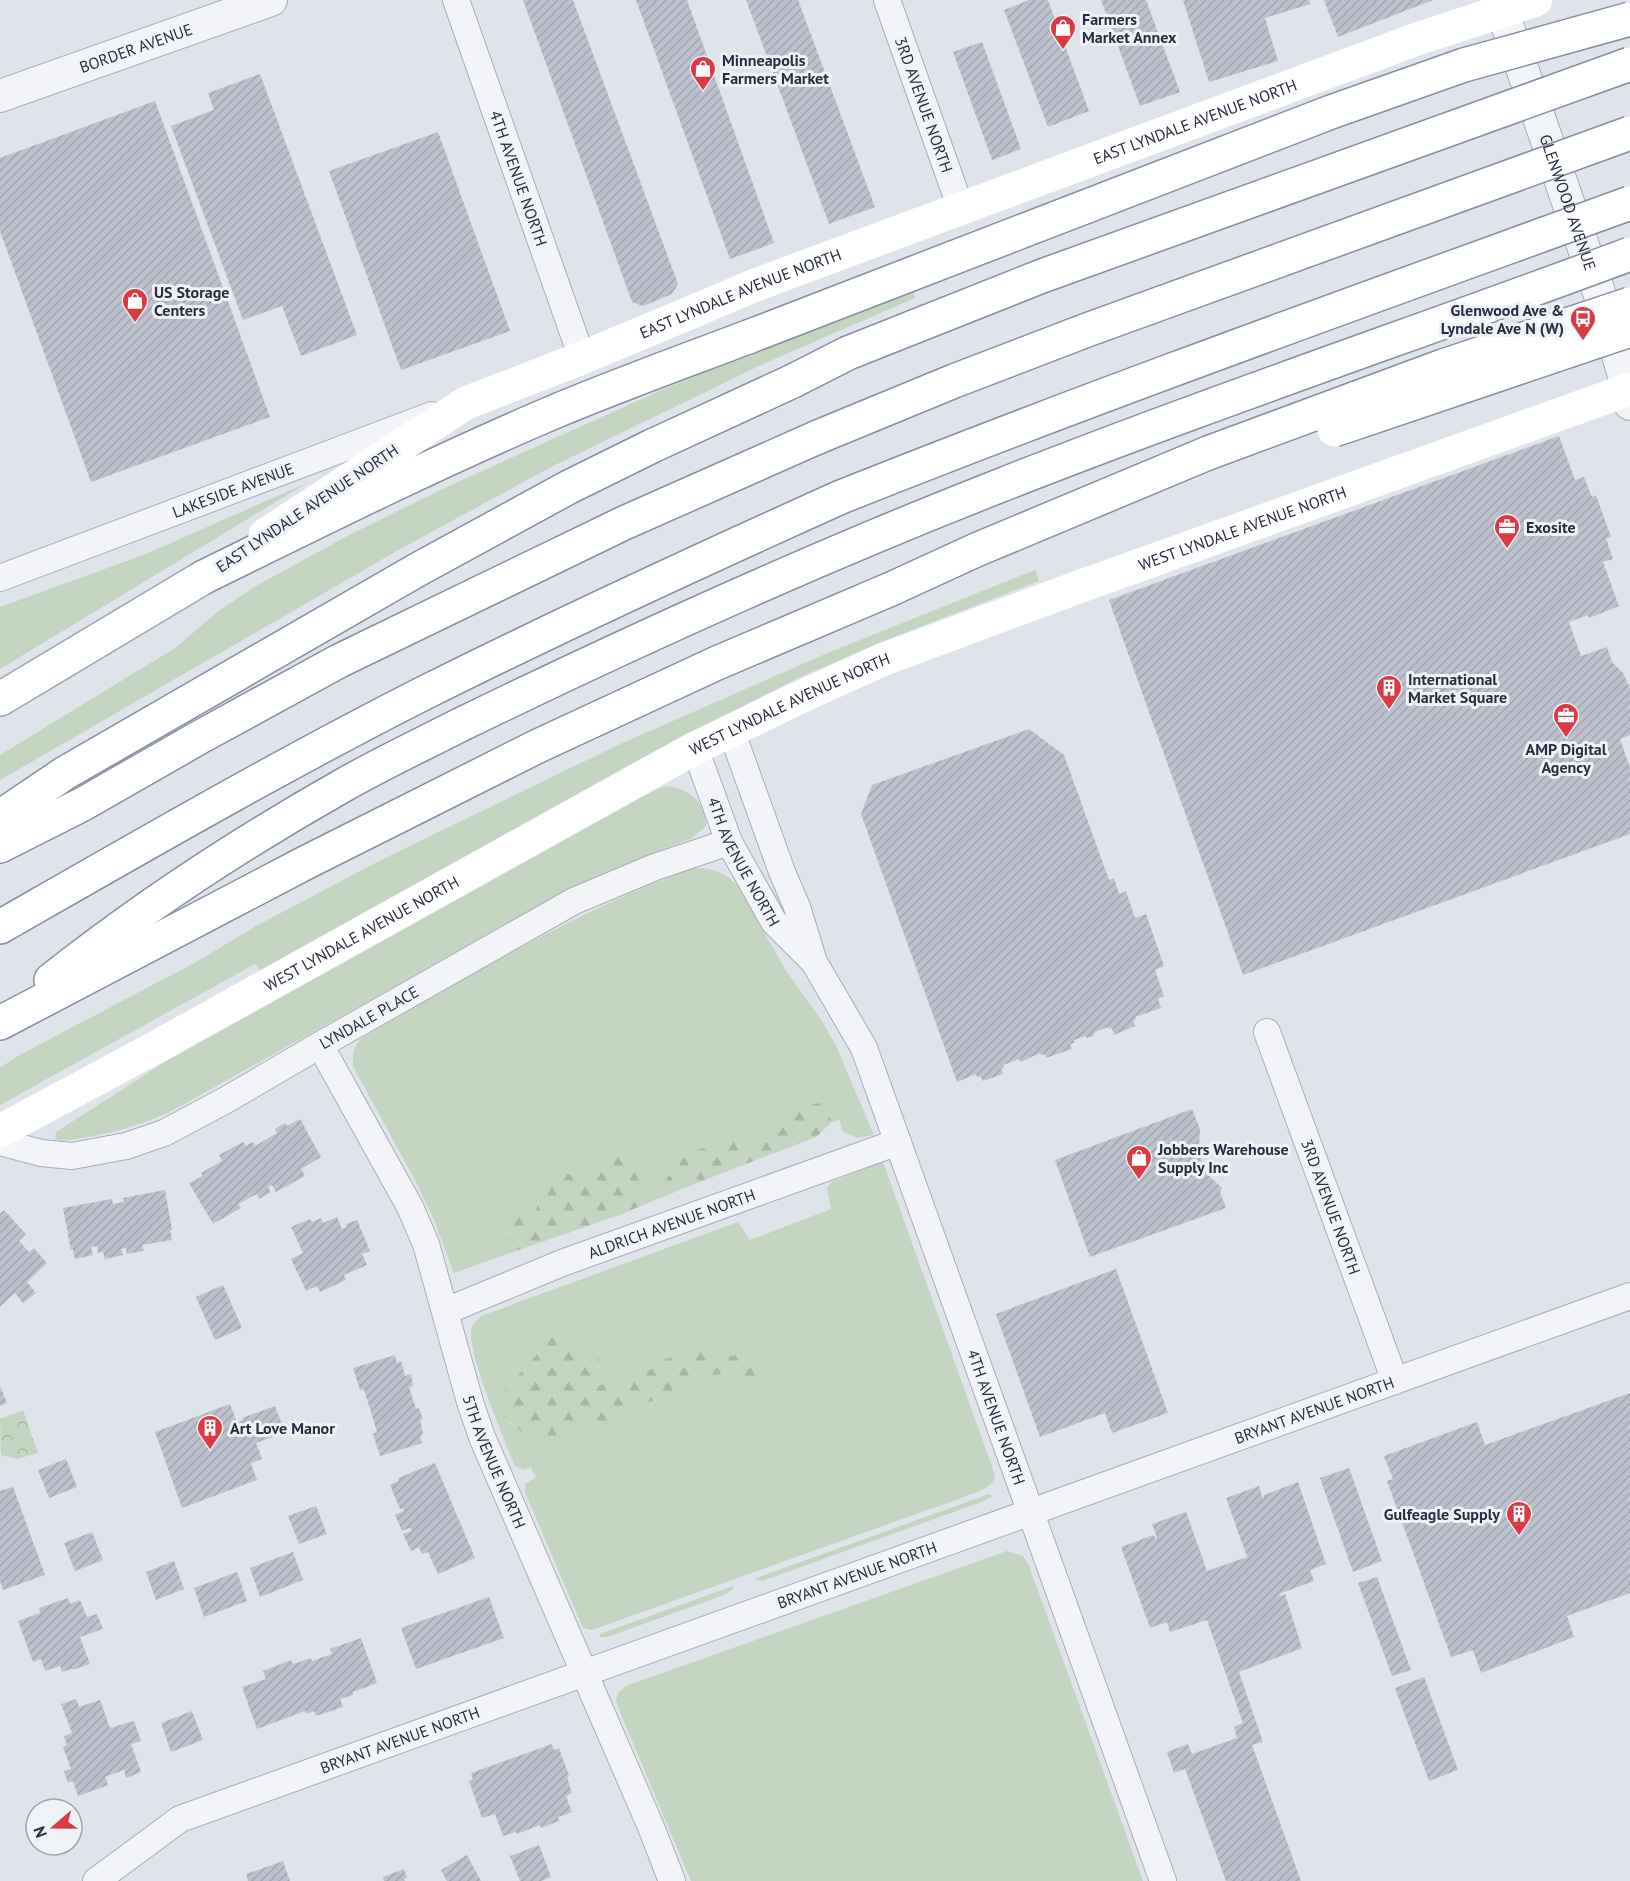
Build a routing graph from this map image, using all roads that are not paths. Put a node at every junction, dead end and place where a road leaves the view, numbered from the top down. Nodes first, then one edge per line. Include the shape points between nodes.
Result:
1 (271, 0) edge
2 (456, 0) edge
3 (887, 0) edge
4 (1536, 0) edge
5 (1502, 6) edge
6 (1630, 19) edge
7 (1630, 64) edge
8 (0, 96) edge
9 (1630, 133) edge
10 (1630, 203) edge
11 (961, 209) junction
12 (1630, 254) edge
13 (1630, 304) edge
14 (1630, 330) edge
15 (582, 357) junction
16 (1629, 394) edge
17 (466, 403) junction
18 (1208, 453) junction
19 (204, 577) junction
20 (0, 578) edge
21 (0, 699) edge
22 (731, 730) junction
23 (695, 748) junction
24 (0, 817) edge
25 (729, 842) junction
26 (0, 846) edge
27 (0, 927) edge
28 (814, 962) junction
29 (0, 1022) edge
30 (1267, 1032) dead end
31 (320, 1045) junction
32 (0, 1131) edge
33 (0, 1142) edge
34 (898, 1142) junction
35 (1630, 1296) edge
36 (446, 1311) junction
37 (1395, 1381) junction
38 (1030, 1512) junction
39 (583, 1672) junction
40 (96, 1881) edge
41 (672, 1881) edge
42 (1163, 1881) edge

1 - 8 street, BORDER AVENUE
2 - 15 street, 4TH AVENUE NORTH
3 - 11 street, 3RD AVENUE NORTH
4 - 5 main road, EAST LYNDALE AVENUE NORTH
5 - 11 main road, EAST LYNDALE AVENUE NORTH
5 - 16 street, GLENWOOD AVENUE via 1601,298
6 - 19 main road, bridge via 1464,65 1330,112 598,394 403,479
7 - 24 main road, bridge via 1042,276 848,353 569,487 417,570 65,773
9 - 26 main road, bridge via 1087,330 818,437 635,518 339,661
10 - 27 main road, bridge via 1125,386 842,497 423,694 160,835
11 - 15 main road, EAST LYNDALE AVENUE NORTH via 758,284
12 - 29 main road, bridge via 999,486 752,588 590,661 344,785 268,830 92,948
13 - 18 main road, bridge via 1443,366
14 - 18 main road, bridge via 1322,434
15 - 17 main road, EAST LYNDALE AVENUE NORTH
16 - 22 main road, WEST LYNDALE AVENUE NORTH via 948,635 882,660
17 - 19 main road, EAST LYNDALE AVENUE NORTH
17 - 20 street, LAKESIDE AVENUE
18 - 29 main road via 697,672 538,746
19 - 21 main road, EAST LYNDALE AVENUE NORTH
22 - 23 main road, WEST LYNDALE AVENUE NORTH
22 - 28 street, 4TH AVENUE NORTH
23 - 25 street, 4TH AVENUE NORTH
23 - 32 main road, WEST LYNDALE AVENUE NORTH
25 - 28 street, 4TH AVENUE NORTH via 774,922
25 - 31 street, LYNDALE PLACE via 656,867 574,902
28 - 34 street, 4TH AVENUE NORTH via 864,1048
30 - 37 street, 3RD AVENUE NORTH
31 - 33 street, LYNDALE PLACE via 164,1133 126,1146 72,1156
31 - 36 street, 5TH AVENUE NORTH via 410,1207 426,1244
34 - 36 street, ALDRICH AVENUE NORTH via 562,1263
34 - 38 street, 4TH AVENUE NORTH
35 - 37 street, BRYANT AVENUE NORTH
36 - 39 street, 5TH AVENUE NORTH via 482,1437
37 - 38 street, BRYANT AVENUE NORTH
38 - 39 street, BRYANT AVENUE NORTH
38 - 42 street, 4TH AVENUE NORTH
39 - 40 street, BRYANT AVENUE NORTH via 180,1819
39 - 41 street, 5TH AVENUE NORTH

